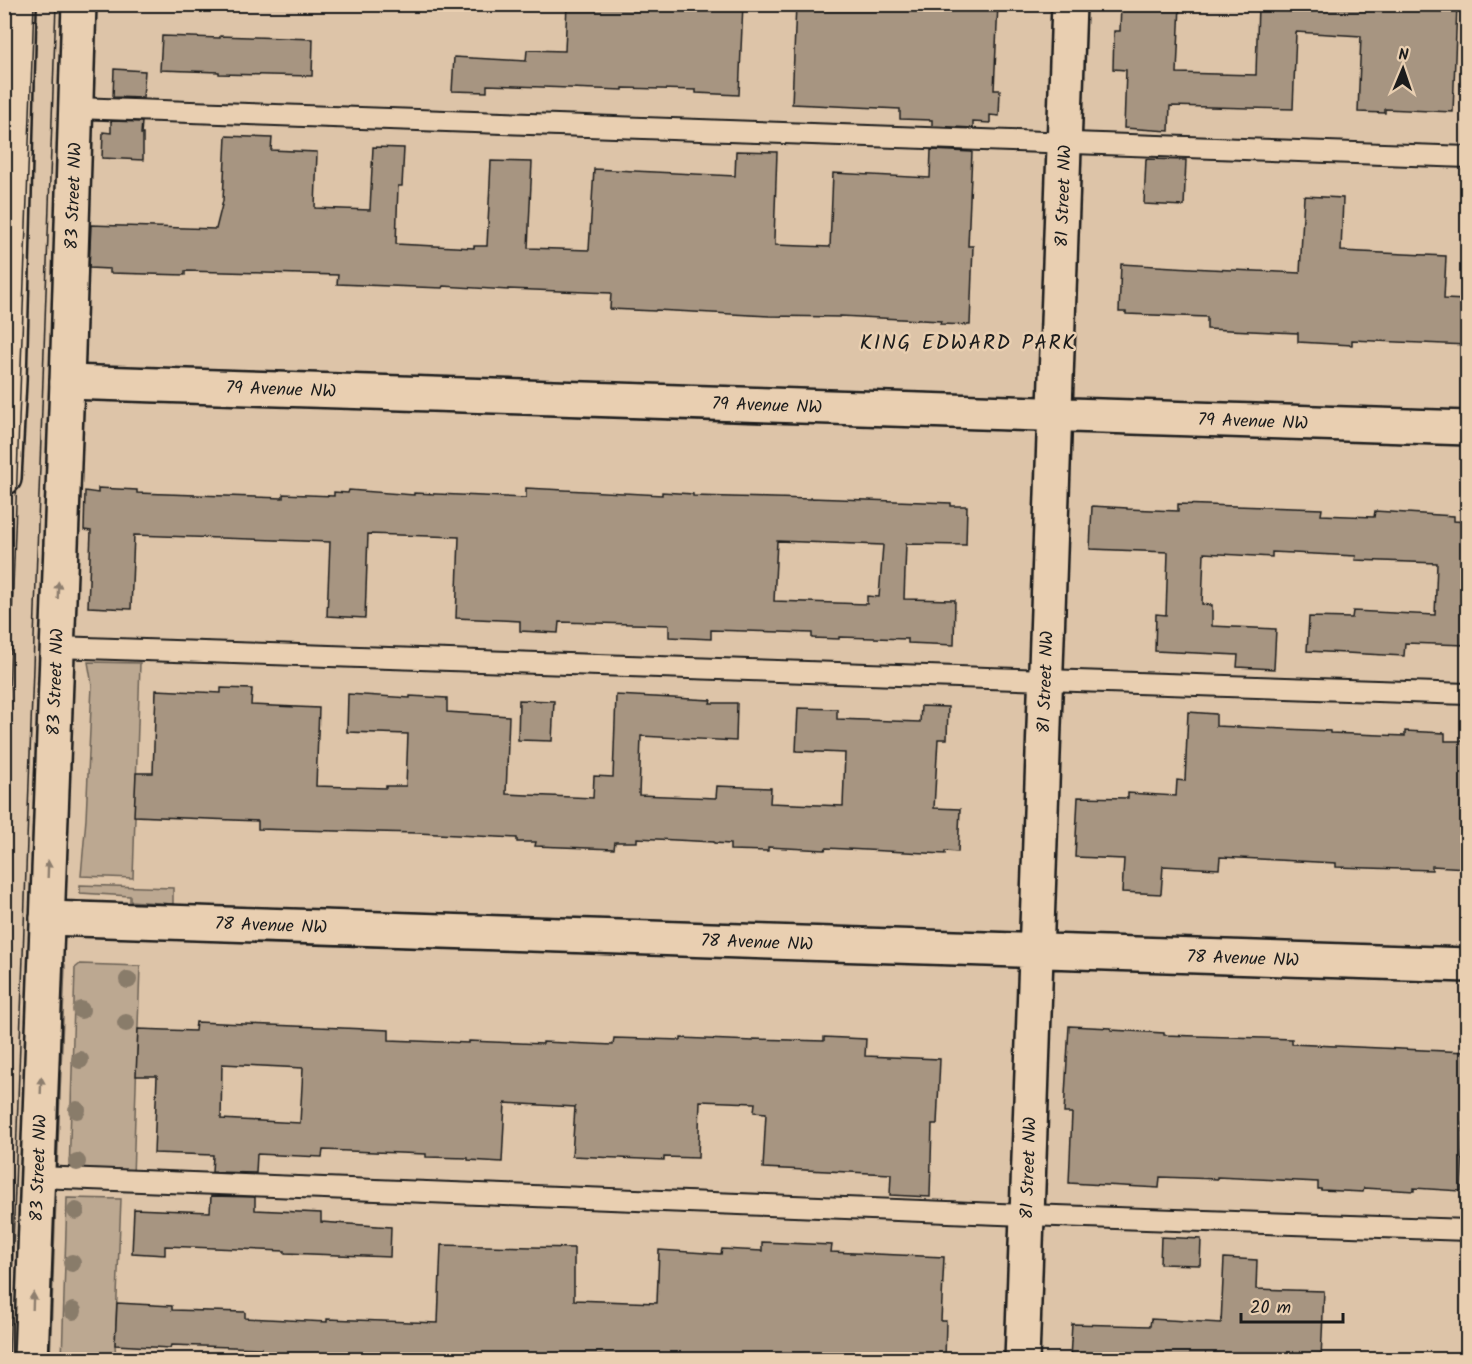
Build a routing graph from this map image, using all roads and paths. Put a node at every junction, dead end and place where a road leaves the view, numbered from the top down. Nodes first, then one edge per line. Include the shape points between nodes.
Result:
1 (19, 4) edge
2 (79, 4) edge
3 (1069, 4) edge
4 (10, 108) edge
5 (75, 108) junction
6 (1065, 143) junction
7 (1467, 157) edge
8 (7, 381) edge
9 (67, 382) junction
10 (1056, 414) junction
11 (1467, 429) edge
12 (4, 478) edge
13 (56, 648) junction
14 (1045, 680) junction
15 (1467, 694) edge
16 (47, 918) junction
17 (1035, 952) junction
18 (1467, 965) edge
19 (38, 1177) junction
20 (1027, 1215) junction
21 (1467, 1230) edge
22 (31, 1359) edge
23 (1022, 1359) edge

1 - 4 street
2 - 5 street, 83 Street NW
3 - 6 street, 81 Street NW
4 - 8 street
5 - 6 lane
5 - 9 street, 83 Street NW
6 - 7 lane
6 - 10 street, 81 Street NW
8 - 12 street
9 - 10 street, 79 Avenue NW
13 -> 9 street, 83 Street NW
10 - 11 street, 79 Avenue NW
10 - 14 street, 81 Street NW
13 - 14 lane
16 -> 13 street, 83 Street NW
14 - 15 lane
14 - 17 street, 81 Street NW
16 - 17 street, 78 Avenue NW
19 -> 16 street, 83 Street NW
17 - 18 street, 78 Avenue NW
17 - 20 street, 81 Street NW
19 - 20 lane
22 -> 19 street, 83 Street NW
20 - 21 lane
20 - 23 street, 81 Street NW

